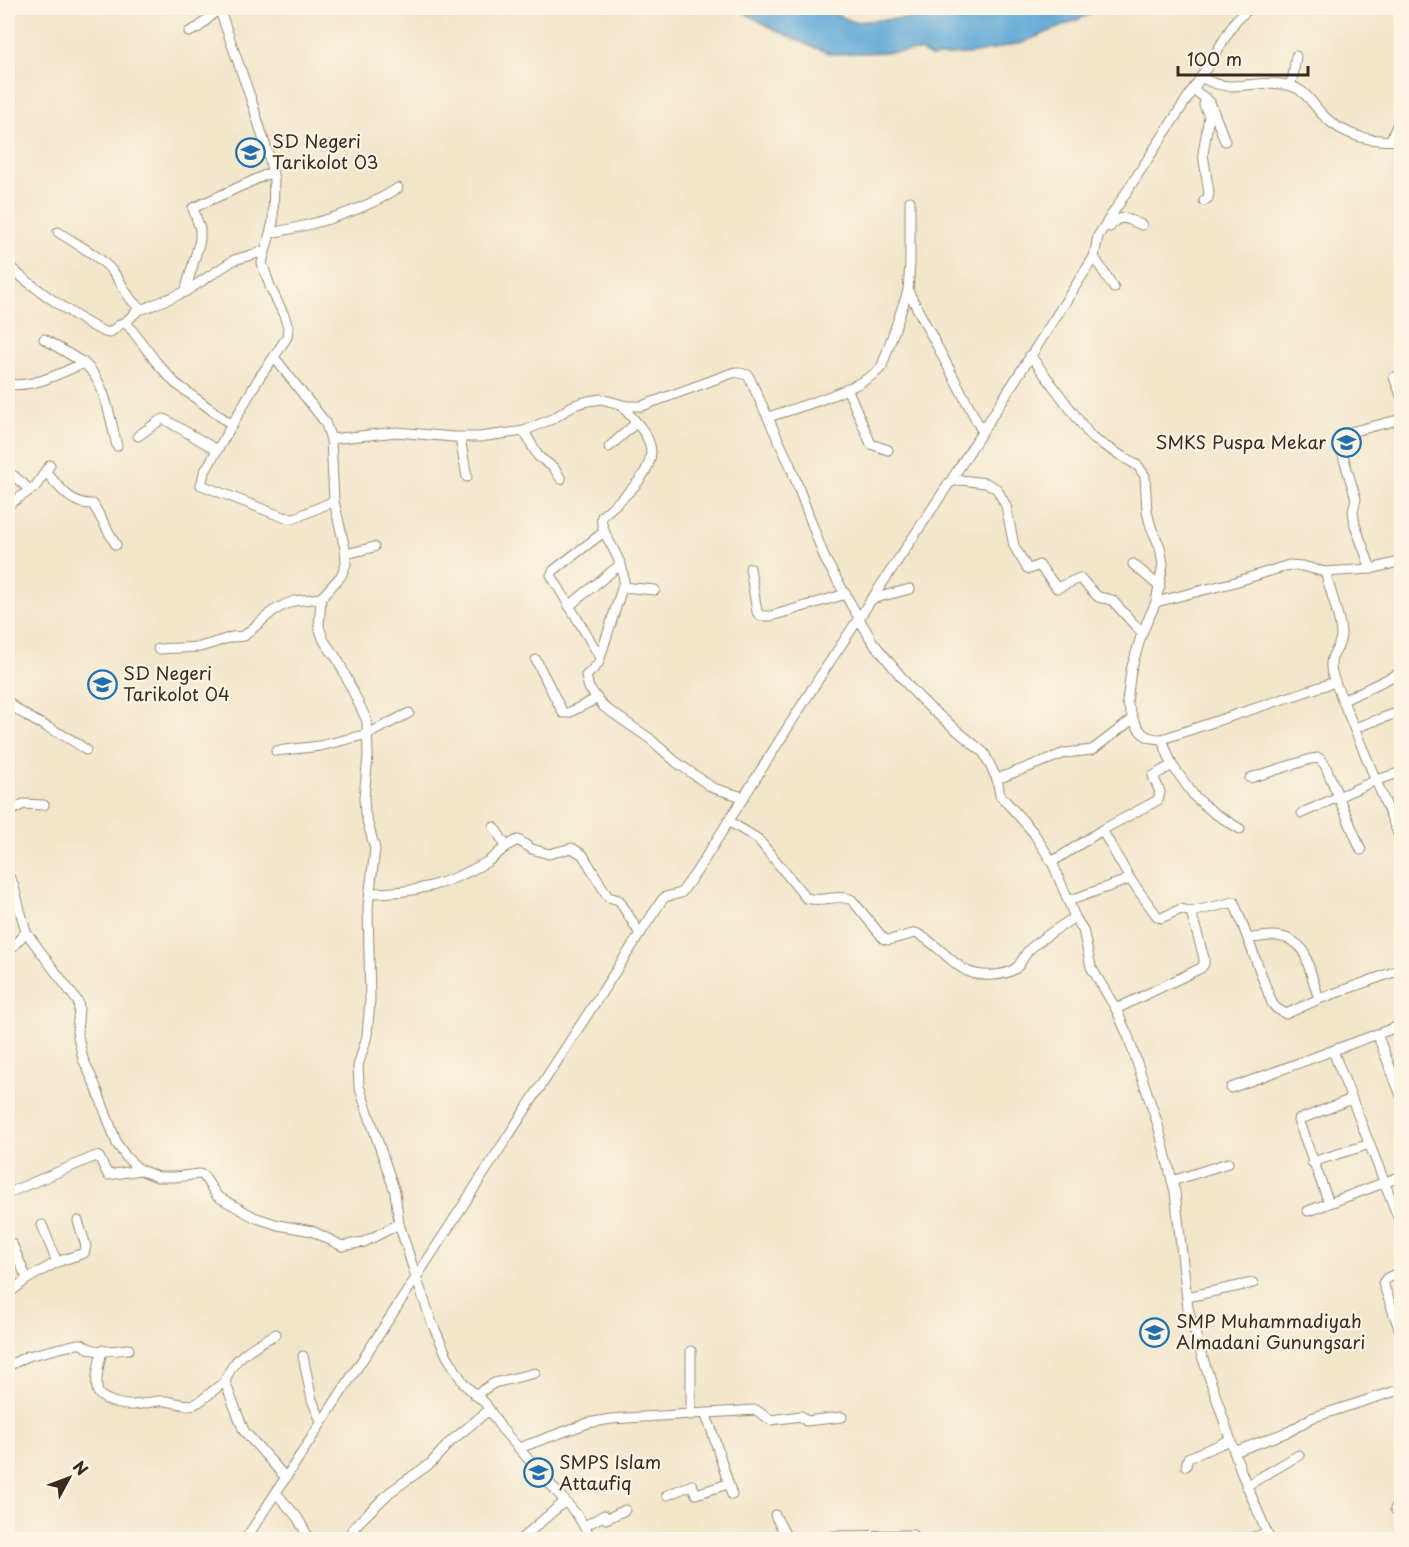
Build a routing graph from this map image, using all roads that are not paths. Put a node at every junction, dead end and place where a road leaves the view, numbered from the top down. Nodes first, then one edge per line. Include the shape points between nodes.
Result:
1 (219, 8) edge
2 (1250, 8) edge
3 (189, 32) dead end
4 (1296, 56) dead end
5 (1201, 77) junction
6 (1290, 85) junction
7 (1193, 90) junction
8 (1206, 98) junction
9 (1401, 115) edge
10 (1391, 139) junction
11 (1401, 140) edge
12 (1225, 141) dead end
13 (272, 172) junction
14 (398, 188) dead end
15 (910, 201) dead end
16 (1204, 201) dead end
17 (1142, 225) dead end
18 (58, 232) dead end
19 (271, 233) junction
20 (265, 251) junction
21 (1095, 253) junction
22 (8, 265) edge
23 (1114, 288) dead end
24 (908, 291) junction
25 (185, 292) junction
26 (140, 308) junction
27 (125, 323) junction
28 (44, 339) dead end
29 (1030, 355) junction
30 (274, 357) junction
31 (84, 363) junction
32 (1394, 377) dead end
33 (8, 384) edge
34 (847, 388) junction
35 (1401, 398) edge
36 (621, 404) junction
37 (768, 417) junction
38 (1401, 419) edge
39 (636, 423) junction
40 (232, 425) junction
41 (524, 431) junction
42 (982, 431) junction
43 (138, 436) dead end
44 (459, 438) junction
45 (331, 439) junction
46 (117, 446) dead end
47 (609, 447) dead end
48 (217, 450) junction
49 (888, 450) dead end
50 (467, 477) dead end
51 (561, 479) dead end
52 (8, 482) edge
53 (950, 482) junction
54 (30, 490) junction
55 (334, 501) junction
56 (8, 506) edge
57 (604, 532) junction
58 (116, 545) dead end
59 (374, 547) dead end
60 (346, 554) junction
61 (1401, 561) edge
62 (621, 564) junction
63 (1133, 564) dead end
64 (750, 568) dead end
65 (1371, 570) junction
66 (1325, 572) junction
67 (622, 587) junction
68 (1160, 587) junction
69 (910, 589) dead end
70 (655, 590) dead end
71 (846, 594) junction
72 (321, 598) junction
73 (871, 599) junction
74 (1156, 602) junction
75 (569, 606) junction
76 (859, 617) junction
77 (1142, 633) junction
78 (158, 649) dead end
79 (600, 657) junction
80 (536, 660) dead end
81 (1401, 672) edge
82 (1335, 682) junction
83 (596, 699) junction
84 (1344, 700) junction
85 (8, 701) edge
86 (409, 713) dead end
87 (1397, 713) dead end
88 (1133, 719) junction
89 (1354, 728) junction
90 (368, 734) junction
91 (1162, 739) junction
92 (86, 750) dead end
93 (276, 751) dead end
94 (1172, 765) junction
95 (1401, 772) edge
96 (1250, 777) dead end
97 (998, 780) junction
98 (1374, 781) junction
99 (743, 797) junction
100 (1338, 797) junction
101 (44, 805) dead end
102 (8, 813) edge
103 (1302, 813) dead end
104 (1397, 820) edge
105 (728, 821) junction
106 (494, 827) dead end
107 (1240, 829) dead end
108 (1102, 830) junction
109 (1401, 843) edge
110 (506, 846) junction
111 (1361, 850) dead end
112 (1052, 862) junction
113 (8, 875) edge
114 (1130, 879) junction
115 (369, 893) junction
116 (1068, 901) junction
117 (1191, 912) junction
118 (1075, 917) junction
119 (26, 932) junction
120 (640, 934) junction
121 (1248, 939) junction
122 (8, 951) edge
123 (1401, 970) edge
124 (1318, 999) junction
125 (1116, 1010) junction
126 (1401, 1025) edge
127 (1377, 1034) junction
128 (1333, 1051) junction
129 (1231, 1088) dead end
130 (1401, 1098) edge
131 (1352, 1099) junction
132 (1370, 1144) junction
133 (1312, 1162) junction
134 (1228, 1163) dead end
135 (140, 1170) junction
136 (1401, 1176) edge
137 (1172, 1181) junction
138 (1386, 1183) junction
139 (8, 1193) edge
140 (1329, 1203) junction
141 (1308, 1210) dead end
142 (78, 1221) dead end
143 (42, 1224) dead end
144 (399, 1224) junction
145 (1401, 1227) edge
146 (12, 1244) dead end
147 (57, 1262) junction
148 (1401, 1271) edge
149 (416, 1277) junction
150 (27, 1279) junction
151 (1253, 1283) dead end
152 (8, 1294) edge
153 (1187, 1297) junction
154 (276, 1334) dead end
155 (1401, 1337) edge
156 (129, 1349) dead end
157 (102, 1350) junction
158 (691, 1351) dead end
159 (303, 1356) dead end
160 (8, 1366) edge
161 (535, 1373) dead end
162 (225, 1382) junction
163 (1401, 1389) edge
164 (475, 1395) junction
165 (489, 1410) junction
166 (705, 1414) junction
167 (691, 1415) junction
168 (842, 1417) dead end
169 (321, 1421) junction
170 (1230, 1440) junction
171 (519, 1448) junction
172 (1234, 1452) junction
173 (1299, 1455) dead end
174 (1186, 1466) dead end
175 (286, 1478) junction
176 (728, 1484) junction
177 (1246, 1486) junction
178 (277, 1494) junction
179 (667, 1495) dead end
180 (732, 1495) dead end
181 (565, 1501) junction
182 (625, 1510) dead end
183 (775, 1515) dead end
184 (585, 1527) junction
185 (913, 1535) dead end
186 (1268, 1537) edge
187 (245, 1539) edge
188 (310, 1539) edge
189 (345, 1539) edge
190 (520, 1539) edge
191 (592, 1539) edge
192 (788, 1539) edge
193 (818, 1539) edge
194 (1241, 1539) edge

1 - 3 street
1 - 13 street
2 - 5 street via 1236,20
4 - 6 street
5 - 6 street via 1228,87
5 - 7 street
6 - 10 street via 1304,93 1334,125 1364,138
7 - 8 street
7 - 21 street via 1098,236
8 - 12 street
8 - 16 street via 1204,105 1210,120 1203,154 1209,193
9 - 10 street
10 - 11 street
13 - 19 street
13 - 25 street via 193,208 201,229 200,240
14 - 19 street via 326,220
15 - 24 street
17 - 21 street via 1116,219
18 - 26 street via 113,272
19 - 20 street
20 - 25 street via 234,260
20 - 30 street via 261,263 288,327
21 - 23 street
21 - 29 street
22 - 27 street via 104,332
24 - 34 street via 882,366 873,377
24 - 42 street
25 - 26 street
26 - 27 street
27 - 40 street via 175,383
28 - 31 street
29 - 42 street
29 - 68 street via 1092,438 1142,470 1147,512 1163,564
30 - 40 street
30 - 45 street via 325,422
31 - 33 street via 24,385
31 - 46 street via 101,387
32 - 35 street
34 - 37 street
34 - 49 street via 871,444
36 - 37 street via 642,406 740,372 750,378
36 - 39 street
36 - 41 street via 601,399 580,403
37 - 71 street via 825,559
38 - 65 street via 1342,434 1338,439 1356,499 1355,525
39 - 47 street
39 - 57 street via 649,440 648,467 621,501 602,516
40 - 48 street
41 - 44 street
41 - 51 street via 538,456
42 - 53 street
43 - 48 street via 164,419
44 - 45 street via 397,432
44 - 50 street
45 - 55 street
48 - 55 street via 202,478 201,485 209,489 283,517 295,518
52 - 54 street via 14,476
53 - 73 street
53 - 77 street via 993,485 1003,496 1014,546 1027,568 1039,565 1057,588 1080,578 1098,597 1112,600
54 - 56 street
54 - 58 street via 47,468 69,497 78,504 93,504
55 - 60 street
57 - 62 street
57 - 75 street via 552,572 551,579
59 - 60 street
60 - 72 street via 341,576
61 - 65 street
62 - 67 street
62 - 75 street
63 - 68 street
64 - 71 street via 761,616
65 - 66 street
66 - 74 street via 1290,565
66 - 82 street via 1341,630 1330,662
67 - 70 street
67 - 79 street
68 - 74 street
69 - 73 street
71 - 76 street
72 - 78 street via 282,606 244,636 200,647
72 - 90 street via 319,627 362,710
73 - 76 street
74 - 77 street
75 - 79 street
76 - 97 street via 896,672 929,707 984,753
76 - 99 street
77 - 88 street via 1128,689 1127,702
79 - 83 street via 586,676
80 - 83 street via 563,713
81 - 84 street
82 - 84 street
82 - 91 street
83 - 99 street via 703,781
84 - 89 street
85 - 92 street via 26,717 68,736
86 - 90 street
87 - 89 street
88 - 91 street via 1146,737
88 - 97 street via 1092,750 1065,753
89 - 98 street
90 - 93 street via 320,746
90 - 115 street via 365,813 375,849
91 - 94 street
94 - 107 street via 1195,797
94 - 108 street via 1153,776 1160,792 1158,800
95 - 98 street
96 - 100 street via 1319,758
97 - 112 street via 1000,795 1033,832
98 - 100 street
98 - 104 street
99 - 105 street
100 - 103 street
100 - 111 street
101 - 102 street via 23,804
104 - 109 street
105 - 118 street via 758,839 806,898 815,901 847,897 884,939 916,933 934,942 969,972 983,975 1016,968 1029,949
105 - 120 street via 681,893 662,900
106 - 110 street
108 - 112 street
108 - 114 street
110 - 115 street via 489,860 441,883 412,892
110 - 120 street via 518,840 549,854 576,850 608,897 619,900
112 - 116 street
113 - 119 street
114 - 116 street
114 - 117 street via 1157,916 1161,918 1181,909
115 - 144 street via 370,1000 358,1076 395,1192
116 - 118 street
117 - 121 street via 1234,902
117 - 125 street via 1204,958 1201,968
118 - 125 street via 1087,940 1091,968
119 - 122 street
119 - 135 street via 78,1002 77,1032 83,1059 117,1144
120 - 149 street
121 - 124 street via 1275,934 1300,945
121 - 124 street via 1276,1008 1286,1014
123 - 124 street
125 - 137 street via 1158,1125
126 - 127 street
127 - 128 street
127 - 130 street
128 - 129 street
128 - 131 street
131 - 132 street
131 - 133 street via 1298,1120
132 - 133 street
132 - 138 street
133 - 140 street
134 - 137 street
135 - 139 street via 108,1175 98,1155
135 - 144 street via 158,1177 199,1173 217,1196 254,1217 312,1231 342,1246 364,1242
136 - 138 street
137 - 153 street
138 - 140 street
138 - 145 street
140 - 141 street
142 - 147 street via 86,1246 84,1253
143 - 147 street
144 - 149 street
146 - 150 street
147 - 150 street
148 - 155 street via 1383,1283
149 - 164 street via 447,1356
149 - 169 street
150 - 152 street
151 - 153 street
153 - 170 street via 1198,1344
154 - 162 street via 244,1352
156 - 157 street
157 - 160 street via 77,1344 28,1356
157 - 162 street via 98,1392 121,1405 169,1401 185,1406 198,1403
158 - 167 street
159 - 169 street via 312,1400
161 - 164 street via 494,1383
162 - 175 street via 244,1431
163 - 172 street via 1311,1418 1290,1431
164 - 165 street
165 - 171 street
165 - 189 street via 431,1463 390,1492
166 - 167 street
166 - 168 street via 756,1410 771,1420
166 - 176 street
167 - 171 street via 602,1420
169 - 175 street
170 - 172 street
170 - 174 street via 1188,1458
171 - 181 street
172 - 177 street
173 - 177 street
175 - 178 street
176 - 179 street via 696,1494 692,1485
176 - 180 street
177 - 186 street
178 - 187 street
178 - 188 street
181 - 184 street
181 - 190 street
182 - 184 street via 606,1519 604,1515
183 - 192 street
184 - 191 street
185 - 193 street
186 - 194 street

